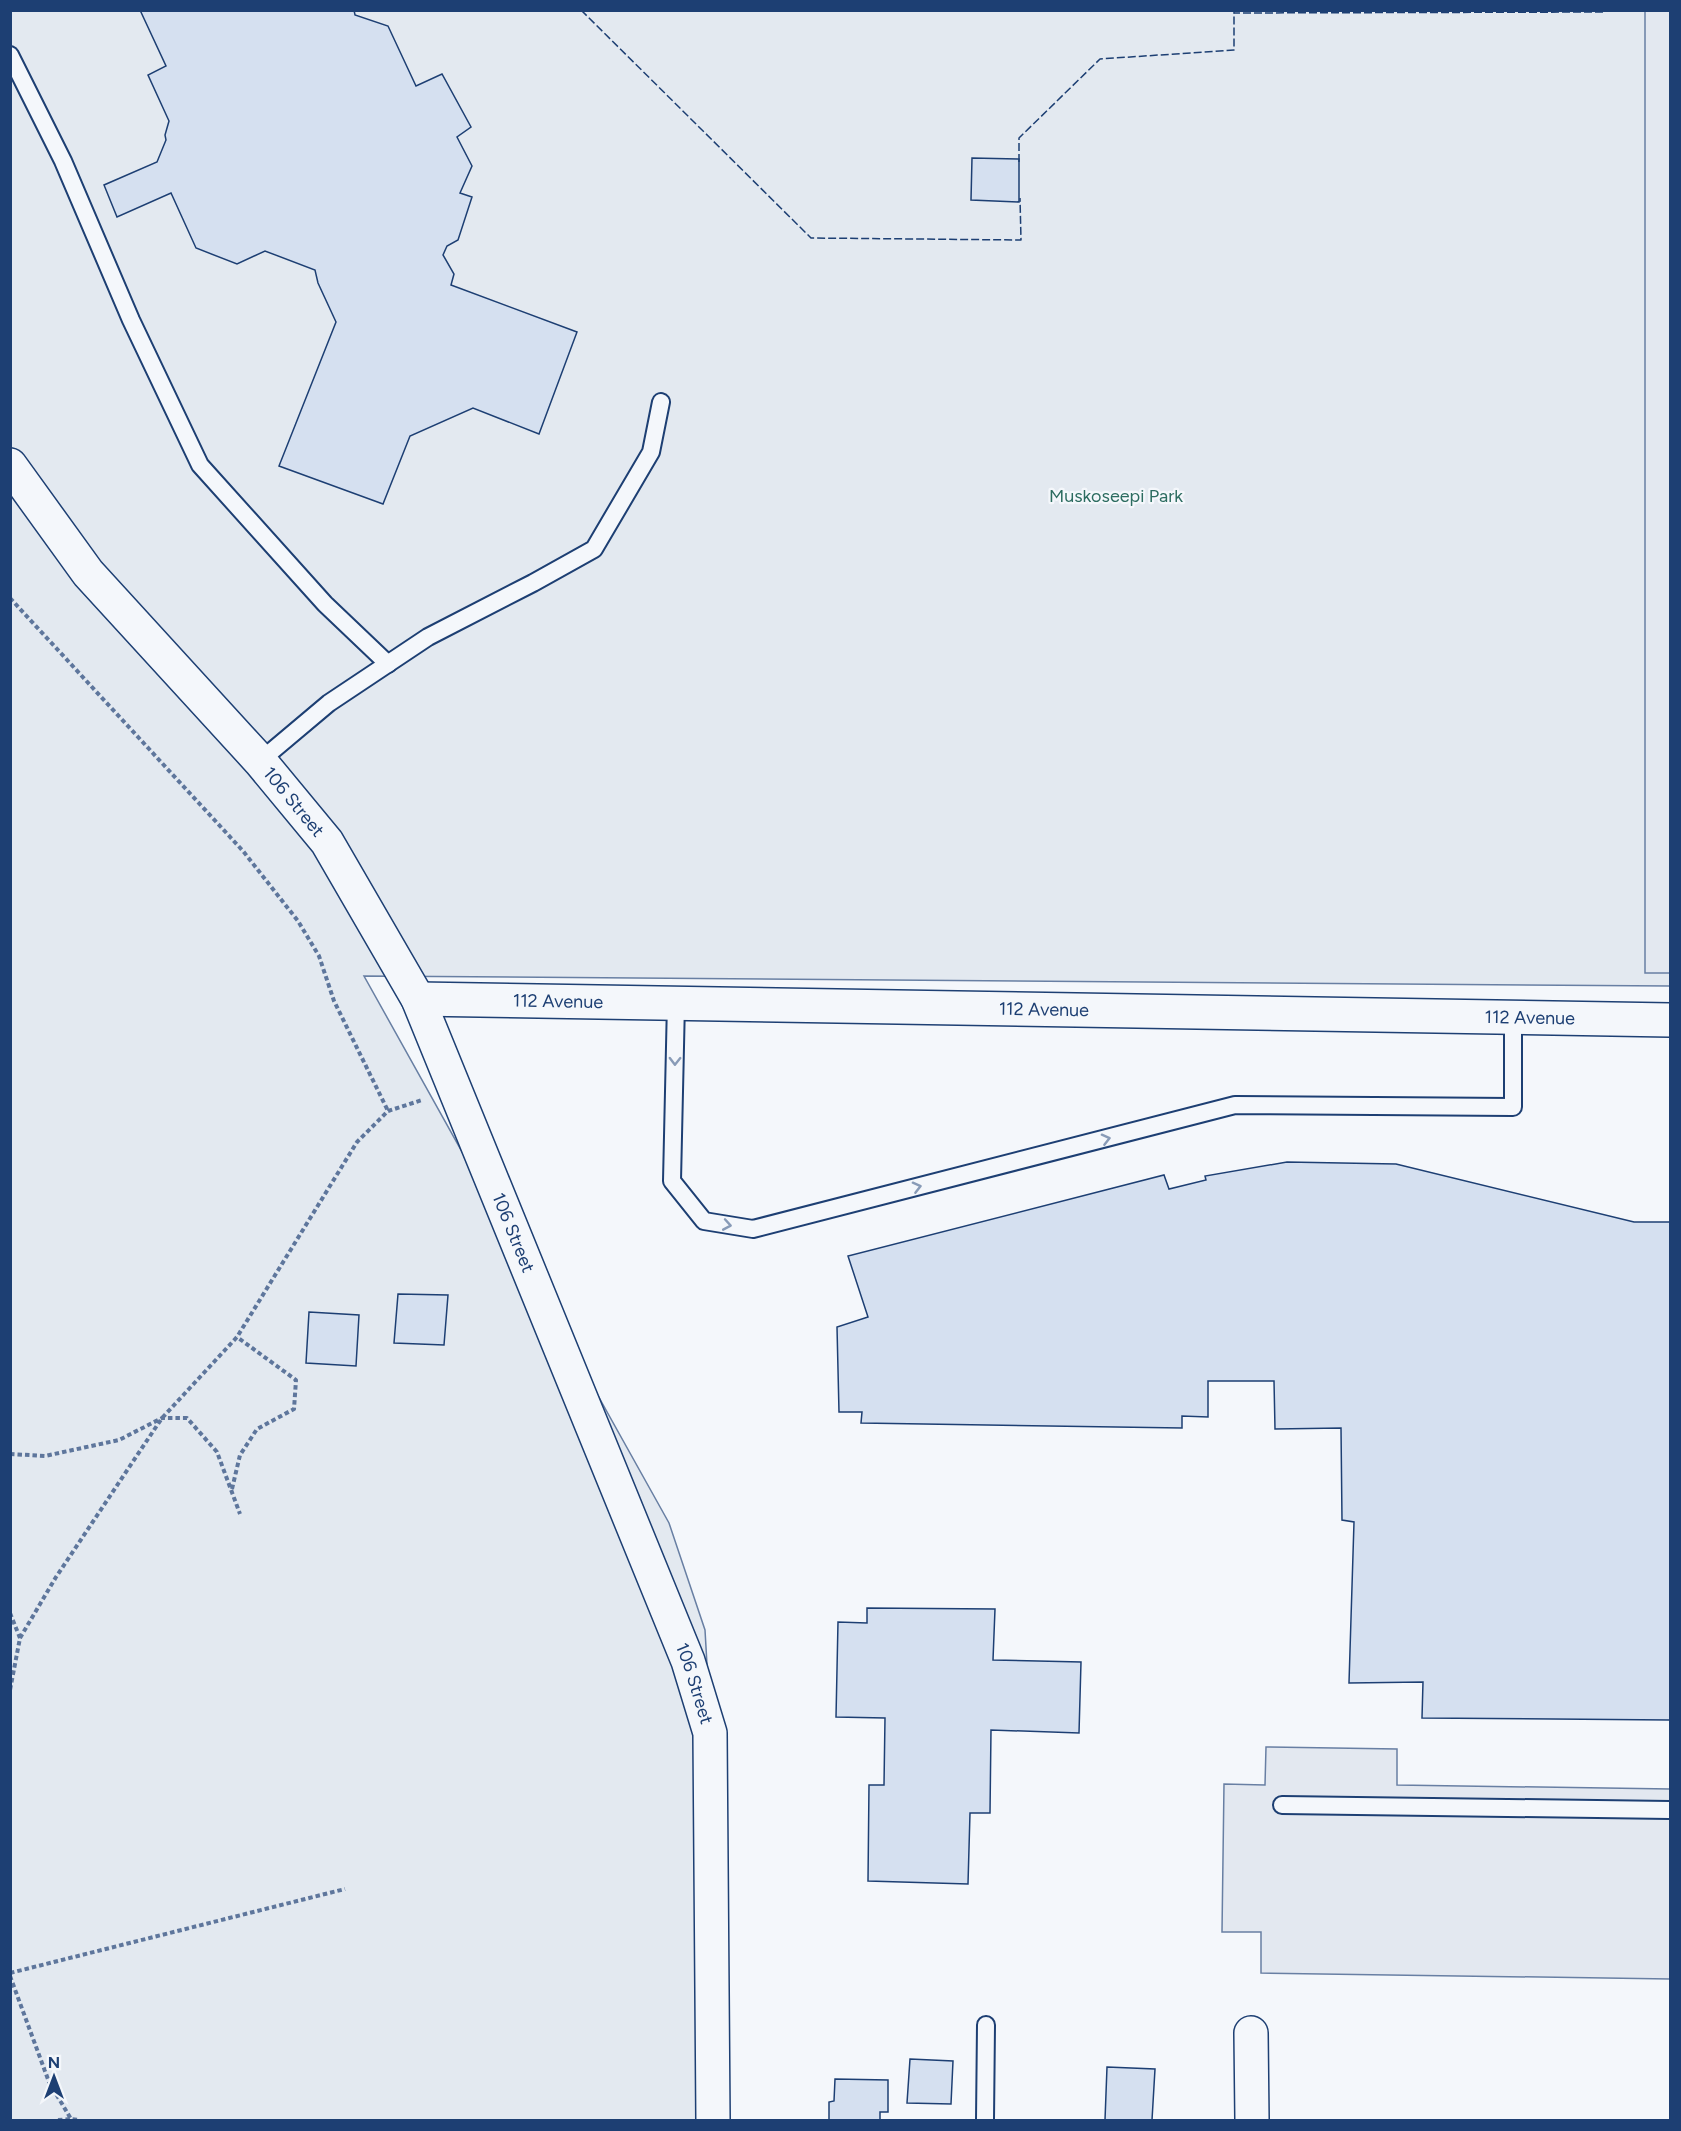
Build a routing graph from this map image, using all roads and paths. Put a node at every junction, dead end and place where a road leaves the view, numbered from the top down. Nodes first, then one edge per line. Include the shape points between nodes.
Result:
1 (10, 55) edge
2 (660, 402) dead end
3 (10, 465) edge
4 (10, 598) edge
5 (388, 664) junction
6 (260, 761) junction
7 (418, 999) junction
8 (676, 1002) junction
9 (1513, 1018) junction
10 (1671, 1020) edge
11 (454, 1090) junction
12 (388, 1111) junction
13 (237, 1337) junction
14 (162, 1418) junction
15 (10, 1454) edge
16 (232, 1490) junction
17 (240, 1514) dead end
18 (10, 1613) edge
19 (20, 1638) junction
20 (10, 1690) edge
21 (1282, 1805) dead end
22 (1671, 1810) edge
23 (345, 1888) dead end
24 (10, 1974) edge
25 (986, 2025) dead end
26 (1251, 2033) dead end
27 (71, 2119) edge
28 (58, 2121) edge
29 (80, 2121) edge
30 (713, 2121) edge
31 (985, 2121) edge
32 (1252, 2121) edge

1 - 5 lane via 63,161 131,320 200,465 325,604
2 - 5 lane via 651,452 594,549 428,637
3 - 6 street, 106 Street via 88,573
4 - 12 path via 243,851 298,921 319,956 334,1000
5 - 6 lane via 329,703
6 - 7 street, 106 Street via 327,842
7 - 8 street, 112 Avenue
7 - 11 street, 106 Street
8 - 9 street, 112 Avenue
8 -> 9 lane via 672,1181 704,1221 753,1229 1235,1105 1513,1107
9 - 10 street, 112 Avenue
11 - 12 path
11 - 30 street, 106 Street via 688,1661 710,1732
12 - 13 path via 357,1142
13 - 14 path
13 - 16 path via 296,1380 294,1409 257,1429 240,1455
14 - 15 path via 119,1440 45,1456
14 - 16 path via 187,1418 217,1452
14 - 19 path
16 - 17 path
18 - 19 path
19 - 20 path
21 - 22 lane
23 - 24 path
24 - 27 path via 49,2082
25 - 31 lane
26 - 32 street
27 - 28 path
27 - 29 path

